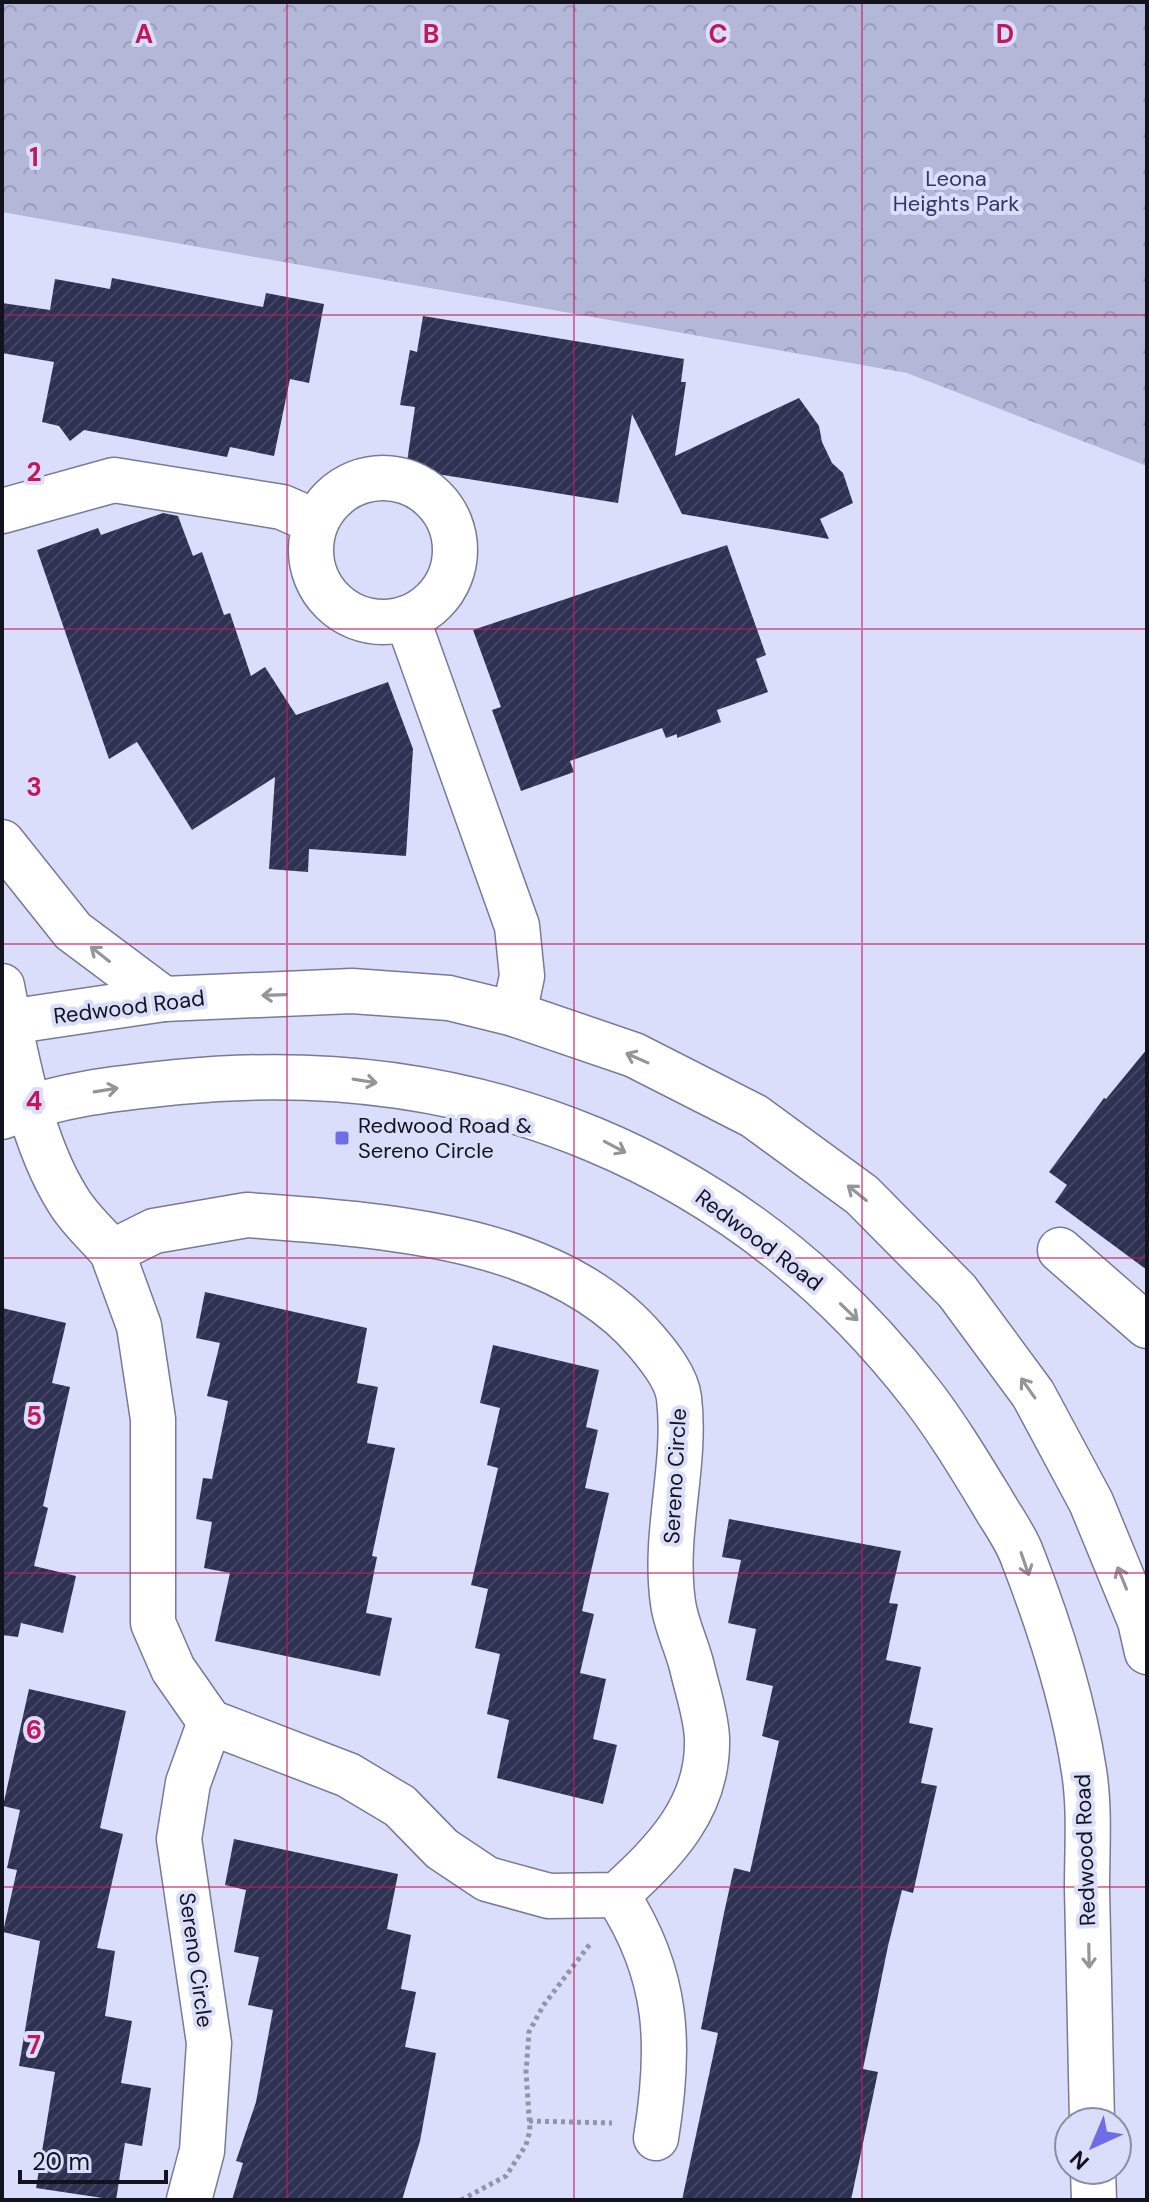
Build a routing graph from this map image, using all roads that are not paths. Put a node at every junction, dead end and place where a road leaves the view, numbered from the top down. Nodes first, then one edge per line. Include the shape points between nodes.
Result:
1 (2, 511) edge
2 (316, 522) junction
3 (407, 618) junction
4 (2, 842) edge
5 (164, 999) junction
6 (4, 1010) edge
7 (514, 1014) junction
8 (2, 1066) edge
9 (16, 1111) edge
10 (1060, 1250) dead end
11 (112, 1252) junction
12 (1147, 1326) edge
13 (1147, 1652) edge
14 (210, 1722) junction
15 (617, 1895) junction
16 (1092, 2106) edge
17 (657, 2131) road end
18 (189, 2200) edge

1 - 2 main road via 114,480 282,507
2 - 3 main road via 310,550 326,595 363,620 388,623
2 - 3 main road via 340,490 378,477 403,480 438,503 449,521 454,563 433,602
3 - 7 main road via 517,926 522,976
5 -> 4 main road via 73,931
5 - 6 main road, Redwood Road
7 -> 5 main road, Redwood Road via 449,998 352,991
6 - 9 main road
13 -> 7 main road, Redwood Road via 1140,1621 1091,1502 1033,1394 957,1291 862,1195 754,1116 634,1055
8 - 9 main road
9 - 11 main road via 68,1201
9 -> 16 main road, Redwood Road via 107,1089 226,1077 346,1077 473,1097 598,1139 708,1197 804,1268 884,1347 955,1439 1020,1549 1056,1651 1085,1774
10 - 12 main road
11 - 14 main road via 139,1326 153,1419 153,1623 173,1669
11 - 15 main road, Sereno Circle via 154,1231 247,1215 379,1225 484,1246 577,1284 624,1315 659,1357 679,1394 680,1456 670,1530 673,1604 707,1738 701,1789 667,1849
14 - 15 main road via 348,1775 400,1806 442,1849 487,1879 549,1896
14 - 18 main road, Sereno Circle via 188,1783 179,1839 209,2043 202,2151
15 - 17 main road via 642,1934 661,2005 667,2064

